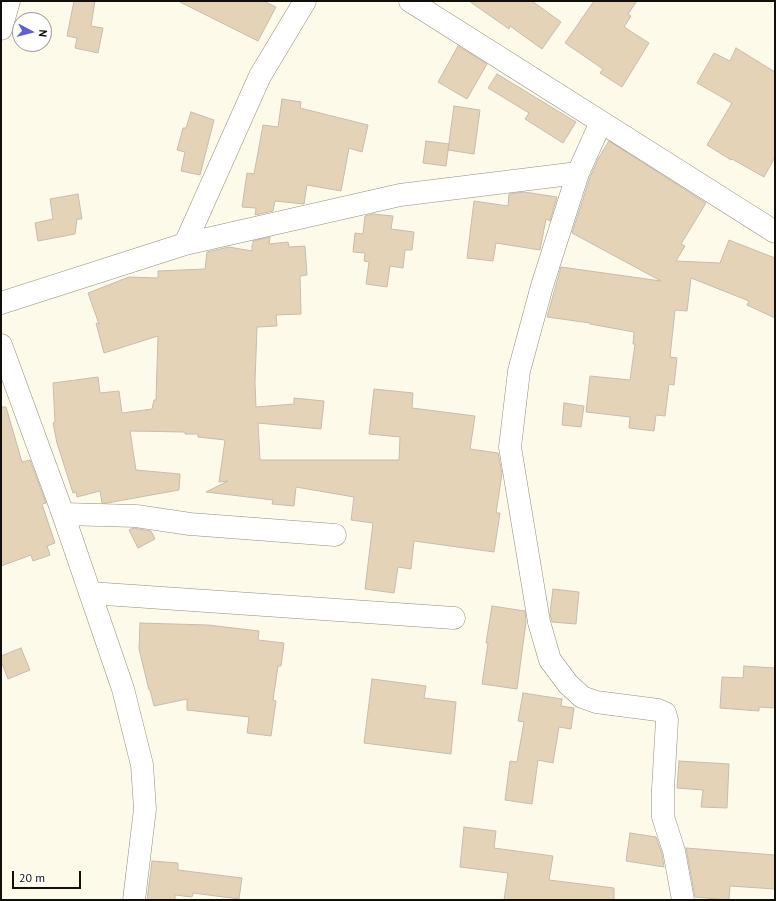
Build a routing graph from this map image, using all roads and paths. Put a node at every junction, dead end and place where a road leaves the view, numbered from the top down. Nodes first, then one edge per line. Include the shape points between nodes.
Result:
1 (9, 1) edge
2 (305, 1) edge
3 (410, 1) edge
4 (1, 30) edge
5 (601, 122) junction
6 (578, 173) junction
7 (775, 232) edge
8 (185, 244) junction
9 (1, 303) edge
10 (1, 345) edge
11 (63, 514) junction
12 (335, 535) dead end
13 (90, 594) junction
14 (454, 618) dead end
15 (134, 900) edge
16 (683, 900) edge

1 - 4 street
2 - 8 street via 260,76
3 - 5 street
5 - 6 street
5 - 7 street
6 - 8 street via 400,195
6 - 16 street via 542,286 519,371 510,448 539,622 550,660 568,684 582,697 596,702 665,713 667,720 663,817 674,851
8 - 9 street
10 - 11 street
11 - 12 street via 136,516 190,524
11 - 13 street
13 - 14 street
13 - 15 street via 124,689 142,765 145,809

